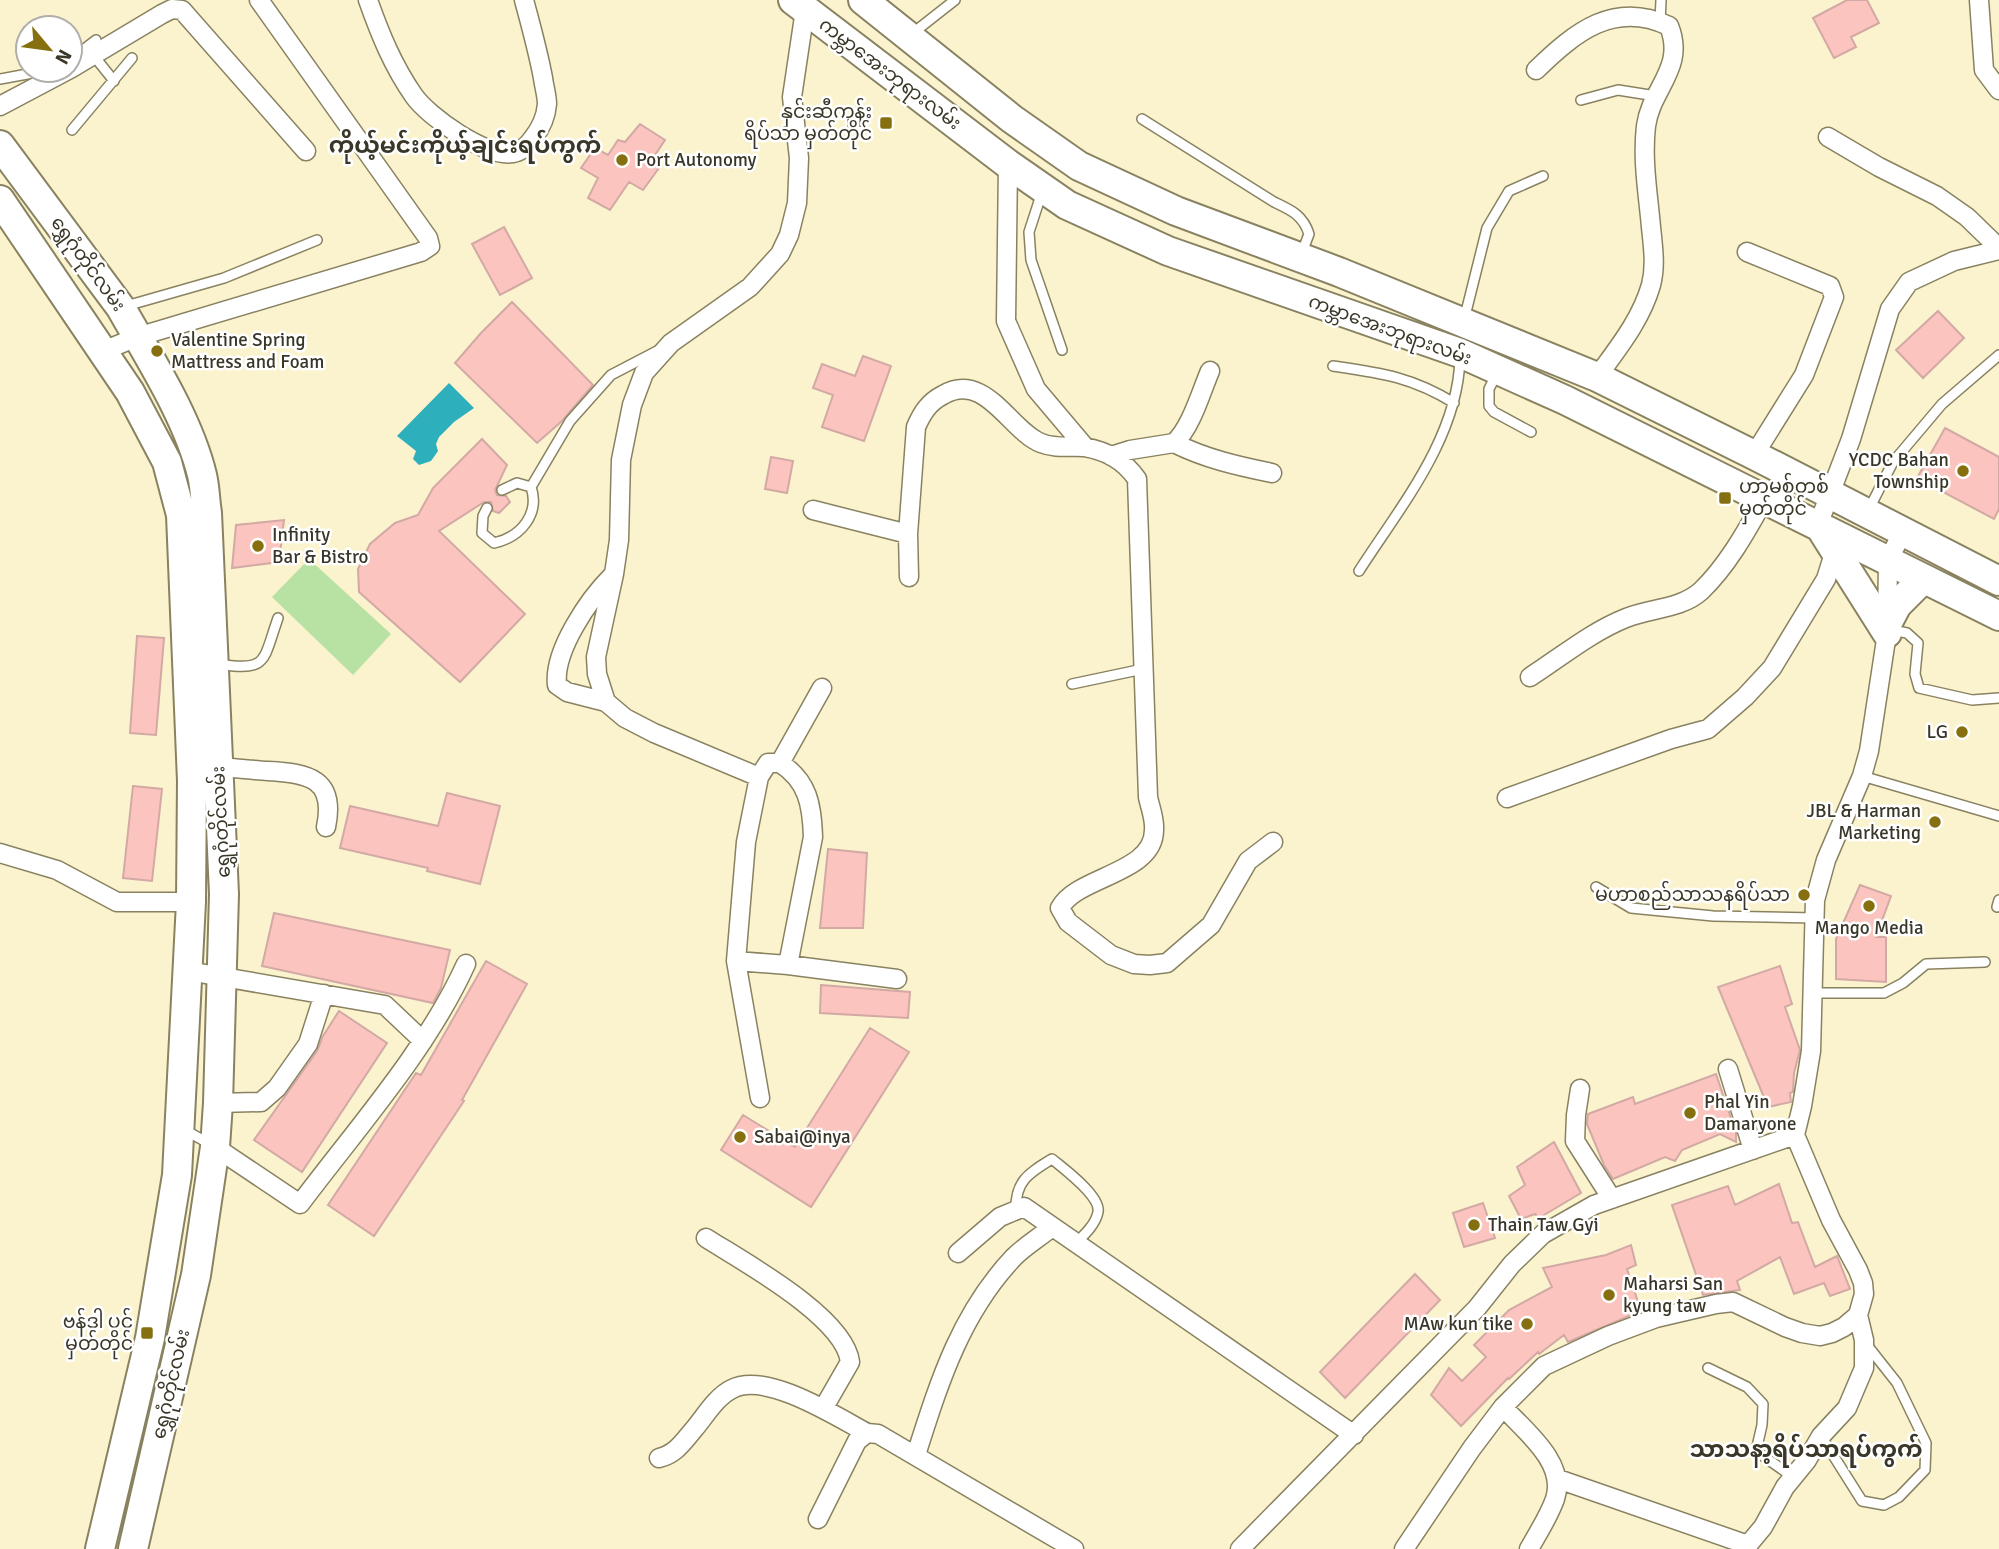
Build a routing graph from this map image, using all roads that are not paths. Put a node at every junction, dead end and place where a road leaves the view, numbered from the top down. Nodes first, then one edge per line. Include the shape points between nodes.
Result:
1 (259, 0) edge
2 (368, 0) edge
3 (524, 0) edge
4 (955, 0) edge
5 (1661, 0) edge
6 (1979, 0) edge
7 (799, 5) edge
8 (874, 8) edge
9 (1660, 22) junction
10 (910, 36) junction
11 (842, 37) junction
12 (95, 48) junction
13 (84, 54) edge
14 (84, 57) edge
15 (132, 58) dead end
16 (1536, 70) dead end
17 (114, 81) junction
18 (42, 84) edge
19 (1999, 90) edge
20 (1656, 96) junction
21 (1581, 100) dead end
22 (0, 106) edge
23 (1142, 119) dead end
24 (72, 130) dead end
25 (1828, 136) dead end
26 (0, 145) edge
27 (306, 151) dead end
28 (1007, 164) junction
29 (1543, 176) dead end
30 (1043, 190) junction
31 (0, 200) edge
32 (1176, 211) junction
33 (1137, 238) junction
34 (317, 240) dead end
35 (1999, 249) edge
36 (1747, 252) dead end
37 (1300, 257) junction
38 (1339, 272) junction
39 (1323, 306) junction
40 (121, 308) junction
41 (1464, 322) junction
42 (138, 337) junction
43 (671, 343) junction
44 (1062, 350) dead end
45 (103, 351) junction
46 (1460, 353) junction
47 (1999, 355) edge
48 (1333, 366) dead end
49 (1499, 370) junction
50 (1210, 371) dead end
51 (1597, 377) junction
52 (1454, 403) junction
53 (1531, 432) dead end
54 (1174, 443) junction
55 (1085, 447) junction
56 (1754, 455) junction
57 (1111, 456) junction
58 (1272, 473) dead end
59 (531, 486) junction
60 (502, 490) dead end
61 (1830, 494) junction
62 (1765, 498) junction
63 (487, 508) dead end
64 (813, 510) dead end
65 (1867, 512) junction
66 (1818, 525) junction
67 (1903, 532) junction
68 (908, 534) junction
69 (1835, 550) junction
70 (1888, 560) junction
71 (1359, 571) dead end
72 (614, 574) junction
73 (909, 577) dead end
74 (1923, 579) junction
75 (1999, 581) edge
76 (1999, 616) edge
77 (278, 618) dead end
78 (1887, 628) junction
79 (214, 664) junction
80 (1143, 669) junction
81 (1530, 677) dead end
82 (1072, 684) dead end
83 (822, 688) dead end
84 (1999, 698) edge
85 (606, 702) junction
86 (780, 763) junction
87 (218, 766) junction
88 (1862, 776) junction
89 (759, 777) junction
90 (1507, 797) dead end
91 (1999, 816) edge
92 (326, 827) dead end
93 (1273, 842) dead end
94 (0, 853) edge
95 (1596, 887) dead end
96 (191, 902) junction
97 (1815, 918) junction
98 (736, 961) junction
99 (1985, 962) dead end
100 (466, 964) dead end
101 (788, 965) junction
102 (188, 971) junction
103 (223, 976) junction
104 (897, 979) dead end
105 (1814, 992) junction
106 (324, 994) junction
107 (423, 1041) junction
108 (1728, 1069) dead end
109 (1580, 1089) dead end
110 (760, 1098) dead end
111 (218, 1103) junction
112 (180, 1127) junction
113 (1795, 1135) junction
114 (215, 1147) junction
115 (1753, 1150) junction
116 (1612, 1199) junction
117 (1016, 1210) junction
118 (1052, 1227) junction
119 (706, 1238) dead end
120 (1076, 1243) junction
121 (958, 1254) dead end
122 (1858, 1315) junction
123 (1864, 1340) junction
124 (1708, 1368) dead end
125 (1503, 1407) junction
126 (823, 1409) junction
127 (867, 1433) junction
128 (1354, 1435) junction
129 (1821, 1436) junction
130 (916, 1455) junction
131 (659, 1458) dead end
132 (1793, 1477) junction
133 (1559, 1479) junction
134 (818, 1519) dead end
135 (1748, 1547) edge
136 (100, 1549) edge
137 (133, 1549) edge
138 (1074, 1549) edge
139 (1240, 1549) edge
140 (1404, 1549) edge
141 (1529, 1549) edge

1 - 42 street via 430,246
2 - 3 street via 393,63 415,98 476,144 513,153 527,146 539,131 547,102
4 - 10 lane
5 - 9 lane
6 - 19 street via 1984,70
7 - 11 main road, ကမ္ဘာအေးဘုရားလမ်း
7 - 43 street, ကမ္ဘာအေးဘုရားလမ်း via 792,97 799,158 797,203 789,235 780,254 750,287
8 - 10 main road, ကမ္ဘာအေးဘုရားလမ်း
8 - 11 main road
9 - 16 street via 1639,15 1609,17 1578,33
9 - 20 street via 1670,26 1674,54
10 - 32 main road, ကမ္ဘာအေးဘုရားလမ်း via 1012,119 1079,166
11 - 28 main road, ကမ္ဘာအေးဘုရားလမ်း
12 - 13 lane
12 - 14 street
12 - 17 lane
12 - 27 street via 172,9 182,10
15 - 17 lane
17 - 24 lane
18 - 22 street
20 - 21 lane via 1618,90
20 - 51 street via 1643,149 1655,264 1644,306
23 - 37 lane via 1297,214 1309,234
25 - 35 street via 1937,196 1968,217
26 - 40 main road, ရွှေဂုံတိုင်လမ်း
28 - 30 main road, ကမ္ဘာအေးဘုရားလမ်း
28 - 55 street via 1006,321 1036,388
29 - 41 lane via 1509,191 1487,228
30 - 33 main road, ကမ္ဘာအေးဘုရားလမ်း
30 - 44 lane via 1029,232 1031,260
31 - 45 main road, ရွှေဂုံတိုင်လမ်း
32 - 33 main road
32 - 37 main road, ကမ္ဘာအေးဘုရားလမ်း
33 - 39 main road, ကမ္ဘာအေးဘုရားလမ်း
34 - 40 lane via 223,278
35 - 61 street via 1954,261 1909,282 1890,309 1852,439
36 - 56 street via 1830,286 1834,297 1804,375
37 - 38 main road, ကမ္ဘာအေးဘုရားလမ်း
38 - 39 main road
38 - 41 main road, ကမ္ဘာအေးဘုရားလမ်း
39 - 46 main road, ကမ္ဘာအေးဘုရားလမ်း
40 - 42 main road, ရွှေဂုံတိုင်လမ်း
41 - 51 main road, ကမ္ဘာအေးဘုရားလမ်း
42 - 45 street
42 - 79 main road, ရွှေဂုံတိုင်လမ်း via 174,404 202,476
43 - 59 lane via 611,375 570,421
43 - 72 street, ကမ္ဘာအေးဘုရားလမ်း via 644,373 632,405 621,460
45 - 96 main road, ရွှေဂုံတိုင်လမ်း via 131,392 167,462 181,515
46 - 49 main road, ကမ္ဘာအေးဘုရားလမ်း
46 - 52 lane
47 - 65 lane via 1942,404 1893,462
48 - 52 lane via 1398,376
49 - 53 lane via 1489,389 1489,406
49 - 62 main road, ကမ္ဘာအေးဘုရားလမ်း
50 - 54 street via 1185,429
51 - 56 main road, ကမ္ဘာအေးဘုရားလမ်း
52 - 71 lane via 1426,468
54 - 57 street
54 - 58 street via 1223,463
55 - 57 street
55 - 68 street via 1038,442 986,396 951,390 934,399 916,427
56 - 61 main road, ကမ္ဘာအေးဘုရားလမ်း
57 - 80 street via 1126,463 1137,479
59 - 60 lane via 517,483
59 - 63 lane via 535,499 531,514 508,540 494,543 482,533
61 - 65 main road, ကမ္ဘာအေးဘုရားလမ်း
61 - 66 street
62 - 66 main road, ကမ္ဘာအေးဘုရားလမ်း
62 - 81 street via 1743,537 1700,592 1681,604 1627,617
64 - 68 street
65 - 67 main road, ကမ္ဘာအေးဘုရားလမ်း
66 - 69 main road
66 - 70 main road, ကမ္ဘာအေးဘုရားလမ်း
67 - 70 street
67 - 75 main road, ကမ္ဘာအေးဘုရားလမ်း
68 - 73 street
69 - 78 main road
69 - 90 street via 1826,579 1772,668 1708,729
70 - 74 main road, ကမ္ဘာအေးဘုရားလမ်း
70 - 78 street
72 - 85 street, ကမ္ဘာအေးဘုရားလမ်း via 596,657
72 - 85 street via 585,606 556,677 557,685 567,692
74 - 76 main road, ကမ္ဘာအေးဘုရားလမ်း
74 - 78 main road via 1898,606
77 - 79 lane via 264,658 256,665
78 - 84 lane via 1918,643 1915,674 1919,688 1972,700
78 - 88 street
79 - 87 main road, ရွှေဂုံတိုင်လမ်း
80 - 82 lane
80 - 93 street via 1148,797 1155,831 1140,857 1064,901 1060,908 1068,922 1111,955 1133,964 1167,963 1211,925 1248,861
83 - 86 street
85 - 89 street via 654,733
86 - 89 street via 768,763
86 - 101 street via 801,780 808,794 813,836
87 - 92 street via 291,771 319,783 328,796
87 - 103 main road, ရွှေဂုံတိုင်လမ်း
88 - 91 lane
88 - 97 street via 1826,860
89 - 98 street via 746,842
94 - 96 street via 57,870 117,902
95 - 97 lane via 1631,908 1713,916
96 - 102 main road, ရွှေဂုံတိုင်လမ်း
97 - 105 street
98 - 101 street
98 - 110 street
99 - 105 lane via 1926,964 1884,993
100 - 107 street
101 - 104 street
102 - 103 street
102 - 112 main road, ရွှေဂုံတိုင်လမ်း
103 - 106 street
103 - 111 main road, ရွှေဂုံတိုင်လမ်း
105 - 113 street via 1811,1051
106 - 107 street via 385,1005
106 - 111 street via 309,1044 277,1088 261,1102
107 - 114 street via 300,1204
108 - 115 street
109 - 116 street via 1575,1141
111 - 114 main road, ရွှေဂုံတိုင်လမ်း
112 - 114 lane
112 - 136 main road, ရွှေဂုံတိုင်လမ်း via 177,1175 150,1338
113 - 115 street
113 - 122 street via 1863,1283
114 - 137 main road, ရွှေဂုံတိုင်လမ်း via 196,1275
115 - 116 street
116 - 128 street via 1543,1234
117 - 118 street via 1024,1207
117 - 120 lane via 1020,1186 1030,1172 1052,1159 1080,1182 1099,1211
117 - 121 street via 1000,1217
118 - 120 street
118 - 130 street via 1015,1256 979,1300 940,1379
119 - 126 street via 797,1296 849,1354 850,1362
120 - 128 street
122 - 123 street
122 - 125 street via 1832,1334 1820,1336 1785,1327 1734,1302 1656,1318 1544,1366
123 - 129 street via 1864,1368 1847,1408
123 - 129 lane via 1896,1383 1926,1443 1925,1469 1899,1497 1884,1505 1862,1501
124 - 132 lane via 1747,1387 1763,1404 1756,1451
125 - 133 street via 1540,1446
125 - 140 street
126 - 127 street
126 - 131 street via 777,1389 733,1388 672,1455
127 - 130 street via 878,1434
127 - 134 street via 857,1441
128 - 139 street
129 - 132 street
130 - 138 street
132 - 135 street
133 - 135 street
133 - 141 street via 1555,1499

